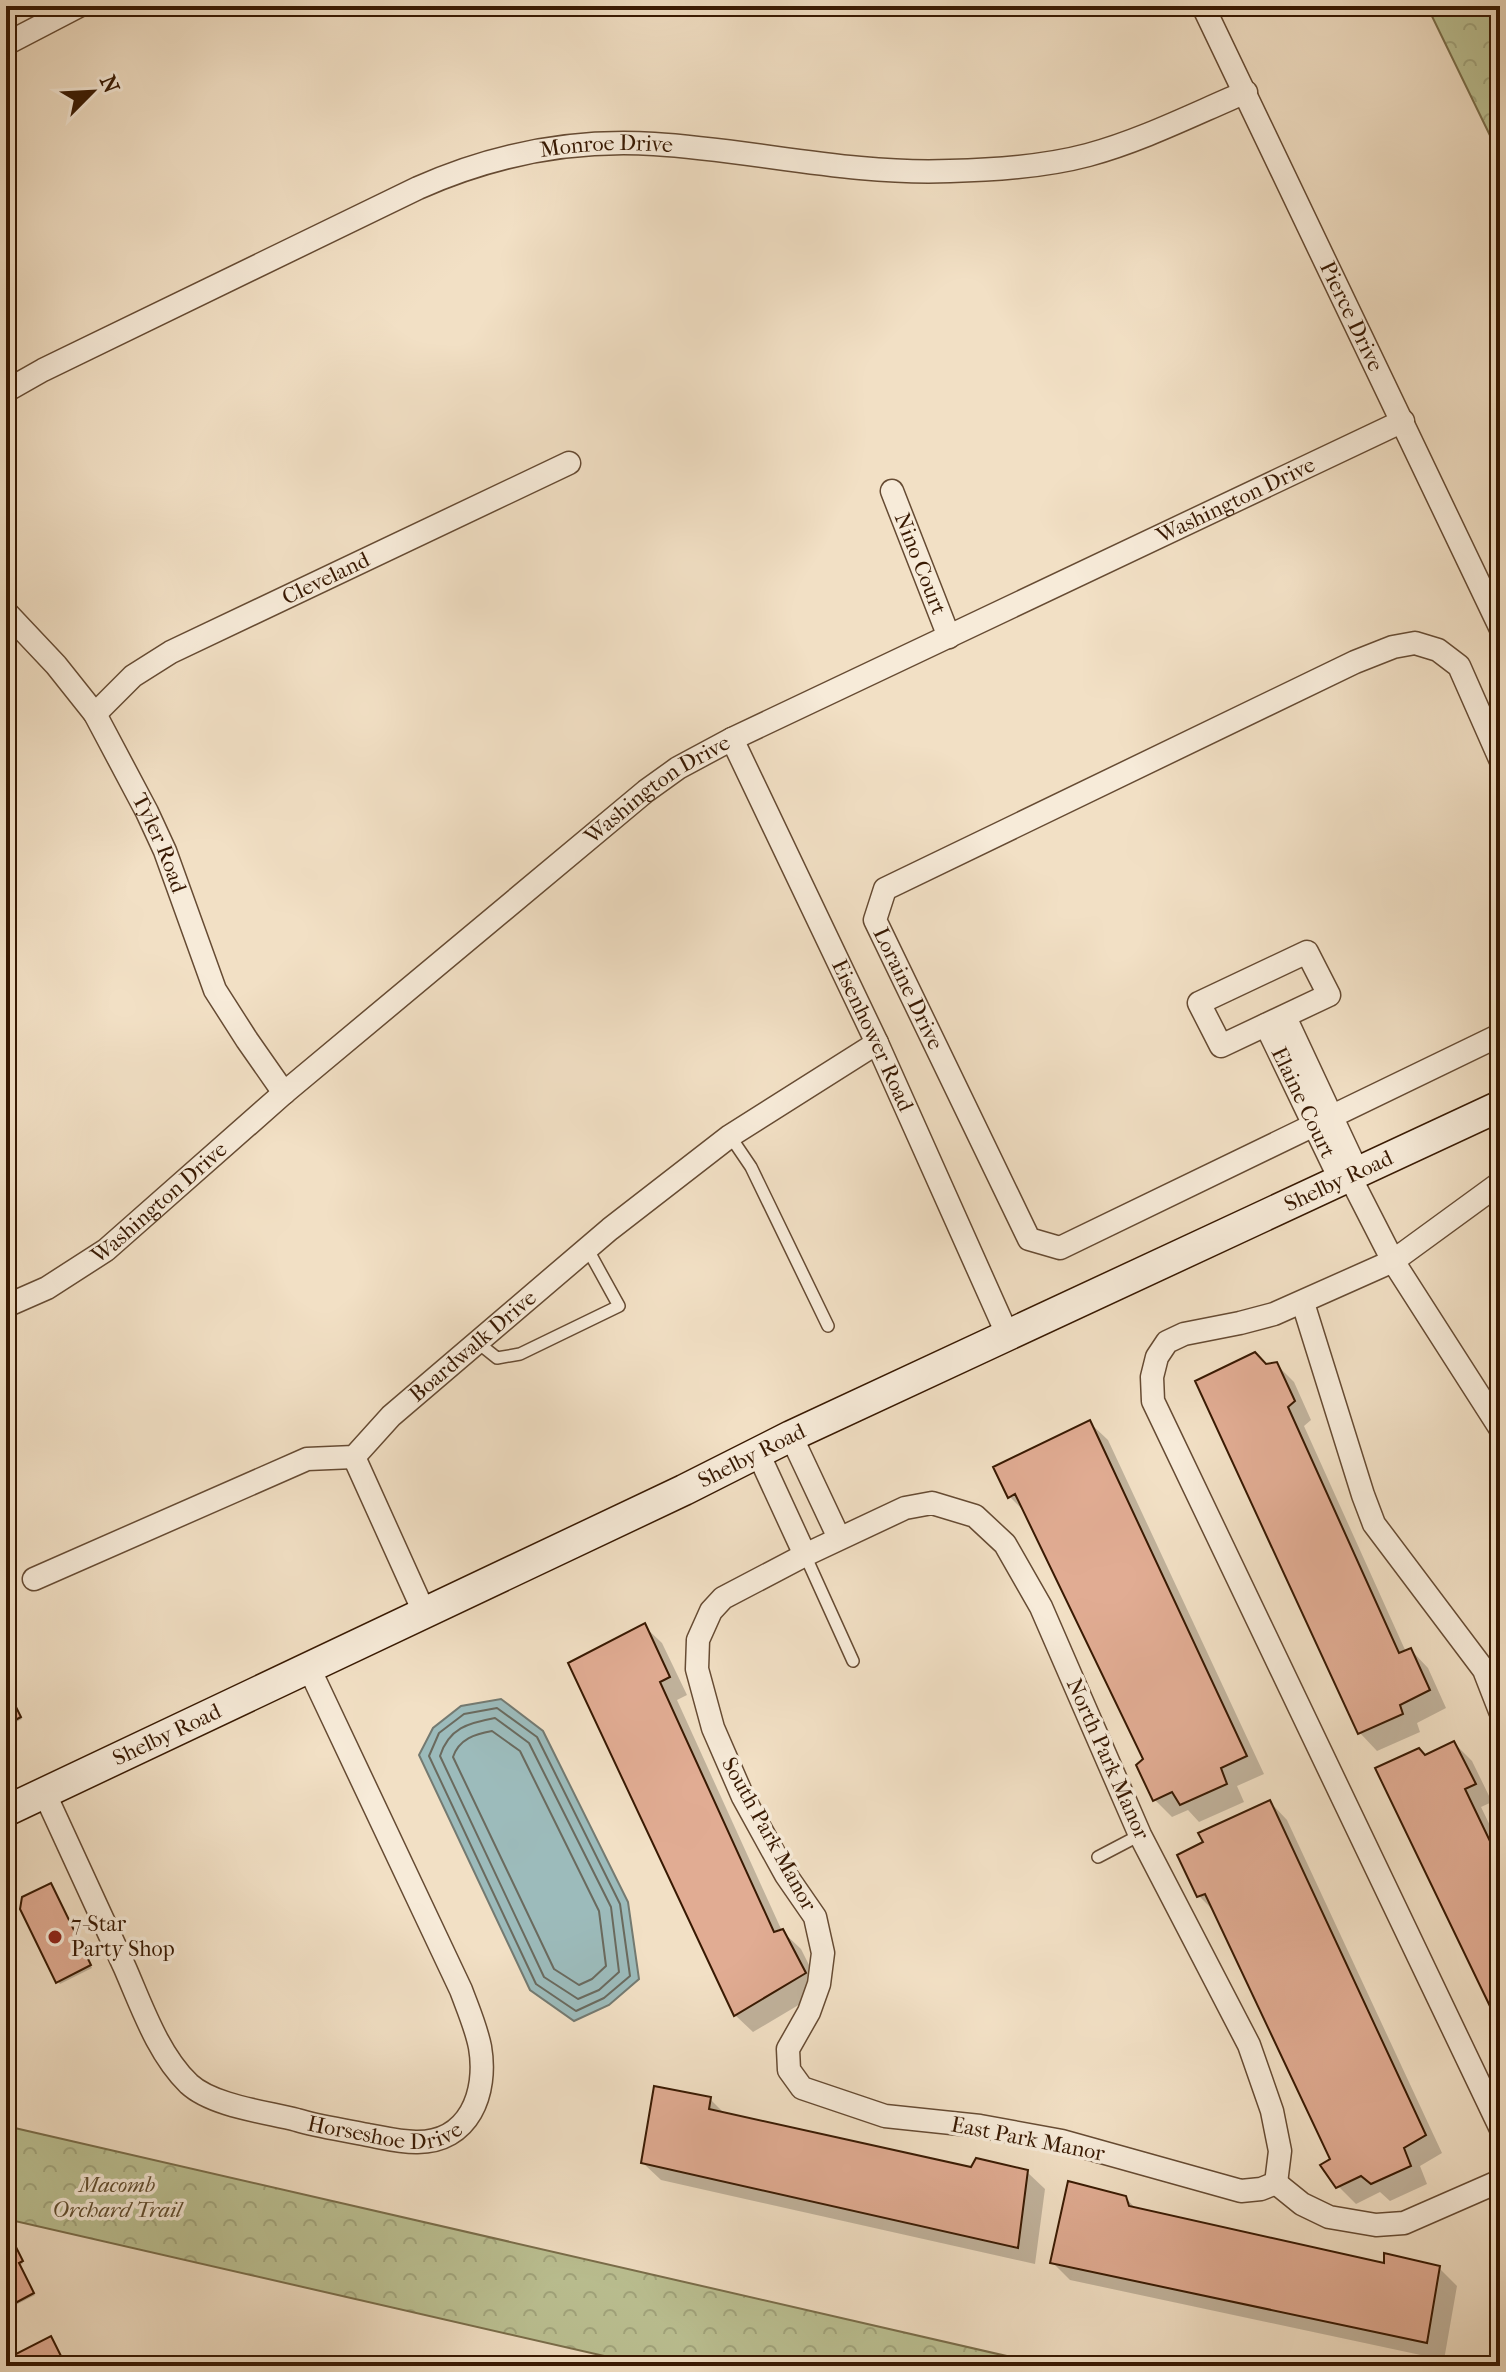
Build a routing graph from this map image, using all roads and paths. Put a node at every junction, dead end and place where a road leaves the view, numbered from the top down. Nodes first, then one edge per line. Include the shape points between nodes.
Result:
1 (79, 6) edge
2 (1203, 6) edge
3 (6, 44) edge
4 (1246, 92) junction
5 (6, 391) edge
6 (1403, 421) junction
7 (569, 463) dead end
8 (892, 491) dead end
9 (6, 612) edge
10 (1500, 627) edge
11 (949, 637) junction
12 (95, 714) junction
13 (732, 739) junction
14 (1500, 759) edge
15 (1276, 1021) junction
16 (1500, 1035) edge
17 (877, 1043) junction
18 (284, 1093) junction
19 (1500, 1106) edge
20 (1324, 1121) junction
21 (730, 1136) junction
22 (1349, 1175) junction
23 (1500, 1183) edge
24 (587, 1248) junction
25 (1393, 1261) junction
26 (1303, 1303) junction
27 (6, 1306) edge
28 (828, 1326) dead end
29 (1008, 1336) junction
30 (477, 1342) junction
31 (1500, 1428) edge
32 (791, 1436) junction
33 (758, 1453) junction
34 (354, 1457) junction
35 (839, 1538) junction
36 (805, 1555) junction
37 (34, 1579) dead end
38 (424, 1612) junction
39 (853, 1661) dead end
40 (309, 1668) junction
41 (1500, 1711) edge
42 (44, 1792) junction
43 (6, 1811) edge
44 (1140, 1835) junction
45 (1098, 1857) dead end
46 (789, 2070) joint
47 (1500, 2127) edge
48 (1500, 2181) edge
49 (1276, 2183) junction

1 - 3 street
2 - 4 street, Pierce Drive
4 - 5 street, Monroe Drive via 1127,143 1007,168 913,172 614,143 506,157 418,188
4 - 6 street, Pierce Drive
6 - 10 street, Pierce Drive
6 - 11 street, Washington Drive
7 - 12 street, Cleveland via 171,652 133,676
8 - 11 street, Nino Court
9 - 12 street, Tyler Road
11 - 13 street, Washington Drive
12 - 18 street, Tyler Road via 165,851 215,990
13 - 17 street, Eisenhower Road
13 - 18 street, Washington Drive via 646,791
14 - 20 street, Loraine Drive via 1459,666 1438,650 1415,643 1393,647 885,889 875,920 1029,1239 1060,1248
15 - 15 street, Elaine Court via 1329,995 1307,952 1199,1003 1221,1046
15 - 20 street, Elaine Court
16 - 20 street, Loraine Drive
17 - 21 street, Boardwalk Drive
17 - 29 street, Eisenhower Road
18 - 27 street, Washington Drive via 106,1250 47,1288
19 - 22 street, Shelby Road
20 - 22 street, Elaine Court
21 - 24 street, Boardwalk Drive
21 - 28 lane via 751,1167
22 - 25 street, Elaine Court
22 - 29 street, Shelby Road
23 - 25 street
24 - 30 street, Boardwalk Drive
24 - 30 lane via 619,1306 520,1354 497,1358
25 - 26 street
25 - 31 street, Elaine Court
26 - 41 street via 1374,1524 1484,1670
26 - 47 street via 1167,1342 1152,1377 1153,1401
29 - 32 street, Shelby Road
30 - 34 street, Boardwalk Drive via 391,1416
32 - 33 street, Shelby Road
32 - 35 street
33 - 36 street
33 - 38 street, Shelby Road
34 - 37 street via 307,1459
34 - 38 street
35 - 36 street, North Park Manor
35 - 44 street, North Park Manor via 905,1508 932,1503 975,1516 1005,1544 1041,1607
36 - 39 lane
36 - 46 street, South Park Manor via 723,1598 698,1640 697,1669 713,1728 743,1797 815,1917 823,1953 819,1984 788,2049
38 - 40 street, Shelby Road
40 - 42 street, Shelby Road
40 - 42 street, Horseshoe Drive via 474,2023 481,2051 476,2105 454,2132 432,2140 400,2141 214,2099 193,2087 150,2025
42 - 43 street, Shelby Road
44 - 45 lane
44 - 49 street, North Park Manor via 1249,2045 1280,2151
46 - 49 street, East Park Manor via 802,2088 885,2116 1062,2141 1241,2191
48 - 49 street via 1404,2223 1376,2225 1329,2217

